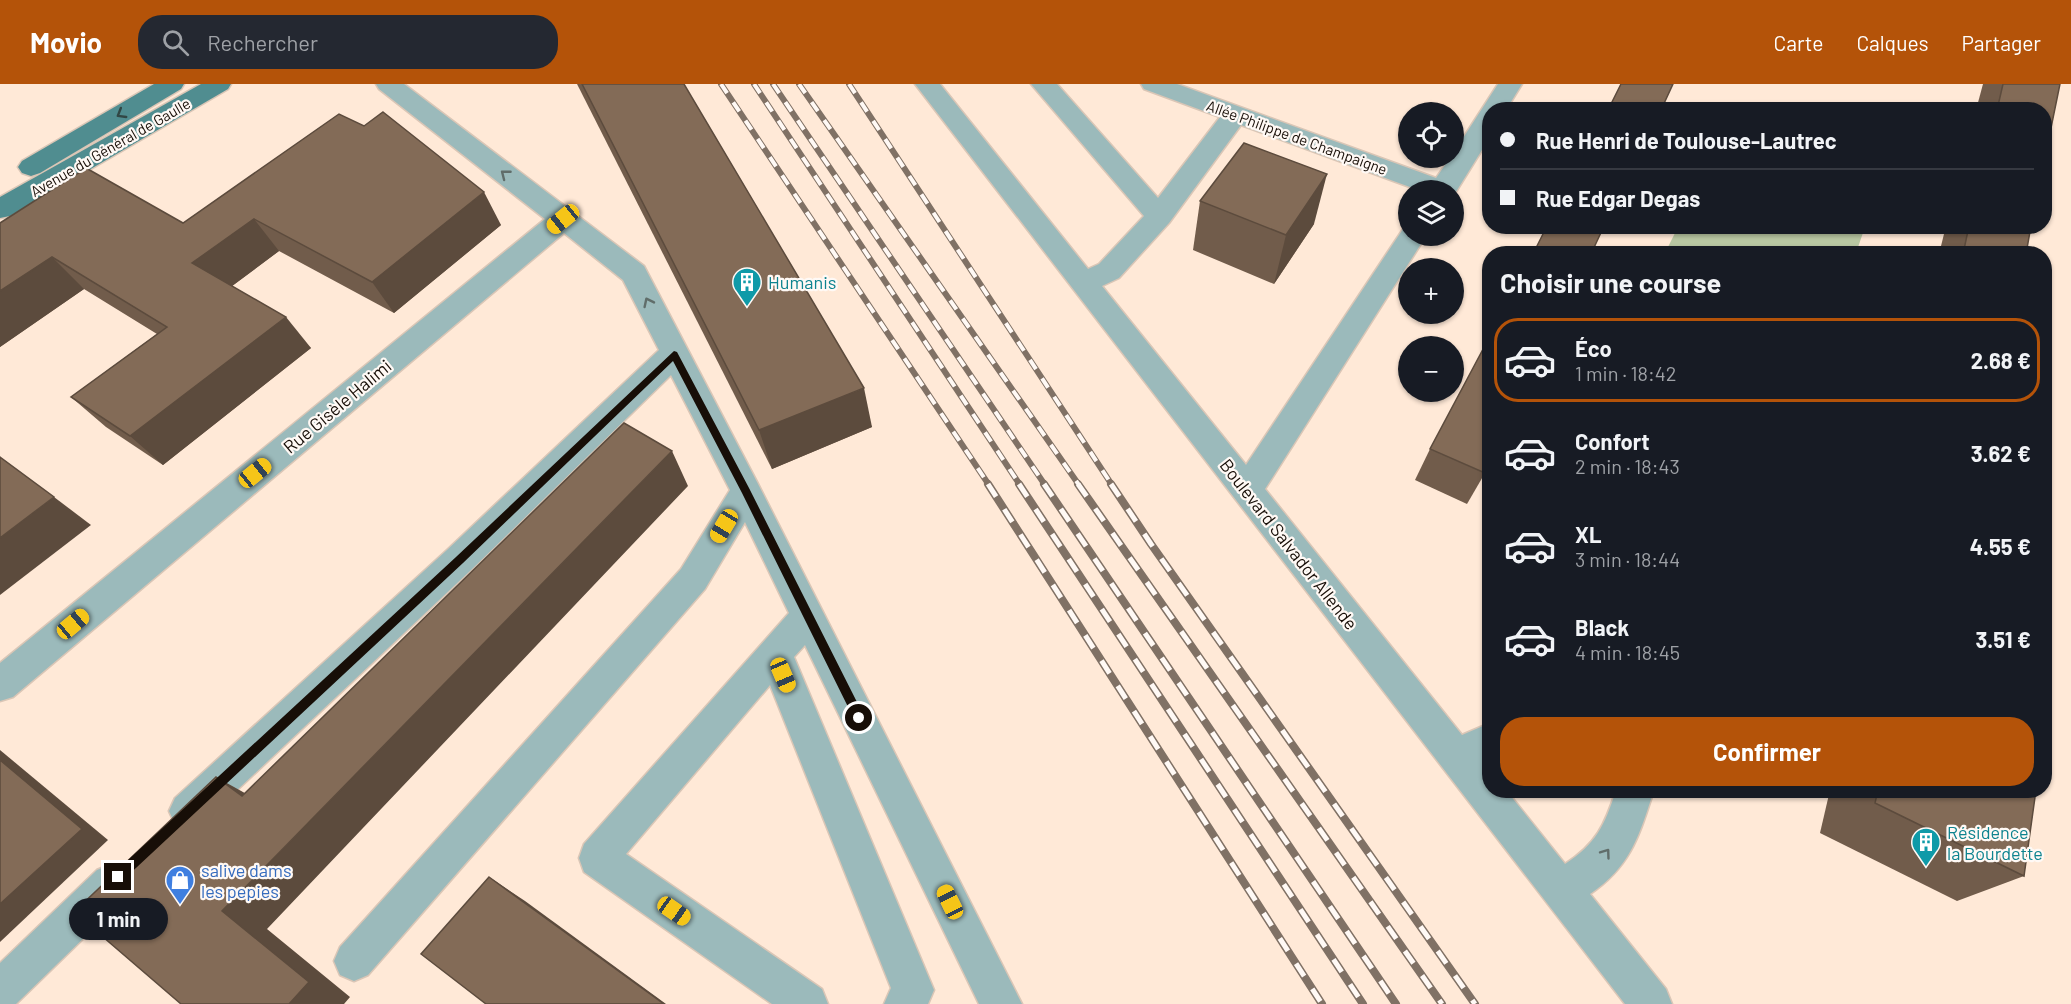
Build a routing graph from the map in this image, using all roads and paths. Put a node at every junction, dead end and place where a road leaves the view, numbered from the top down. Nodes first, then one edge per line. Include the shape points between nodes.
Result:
1 (172, 84) edge
2 (219, 84) edge
3 (388, 84) edge
4 (927, 84) edge
5 (1043, 84) edge
6 (1153, 84) edge
7 (1510, 84) edge
8 (1499, 102) edge
9 (1235, 115) junction
10 (1482, 128) edge
11 (1414, 180) edge
12 (1448, 180) edge
13 (0, 185) edge
14 (0, 209) edge
15 (1159, 216) junction
16 (563, 219) junction
17 (1406, 246) edge
18 (1083, 282) junction
19 (674, 354) junction
20 (1247, 490) junction
21 (746, 491) junction
22 (808, 615) junction
23 (775, 654) junction
24 (0, 685) edge
25 (1482, 744) edge
26 (1456, 756) junction
27 (1482, 789) edge
28 (1489, 798) edge
29 (1633, 798) edge
30 (169, 829) edge
31 (135, 861) edge
32 (1562, 890) junction
33 (354, 961) dead end
34 (0, 991) edge
35 (807, 1004) edge
36 (905, 1004) edge
37 (1001, 1004) edge
38 (1651, 1004) edge

1 -> 13 main road, Avenue du Général de Gaulle
2 - 14 main road, Avenue du Général de Gaulle
16 -> 3 street
4 - 18 street, Boulevard Salvador Allende
5 - 15 street
6 - 9 street, Allée Philippe de Champaigne
7 - 8 street
9 - 11 street, Allée Philippe de Champaigne
9 - 15 street
10 - 12 street
15 - 18 street via 1109,271
19 -> 16 street via 634,273
16 - 24 street, Rue Gisèle Halimi
17 - 20 street
18 - 20 street, Boulevard Salvador Allende
19 - 21 street
19 - 30 street via 451,568
20 - 26 street, Boulevard Salvador Allende
21 - 22 street
21 - 33 street via 693,579
22 - 23 street
22 - 37 street
23 - 35 street via 598,858
23 - 36 street via 913,990
25 - 26 street
26 - 27 street, Boulevard Salvador Allende
28 - 32 street, Boulevard Salvador Allende
32 -> 29 street via 1597,866 1622,833
31 - 34 street
32 - 38 street, Boulevard Salvador Allende

